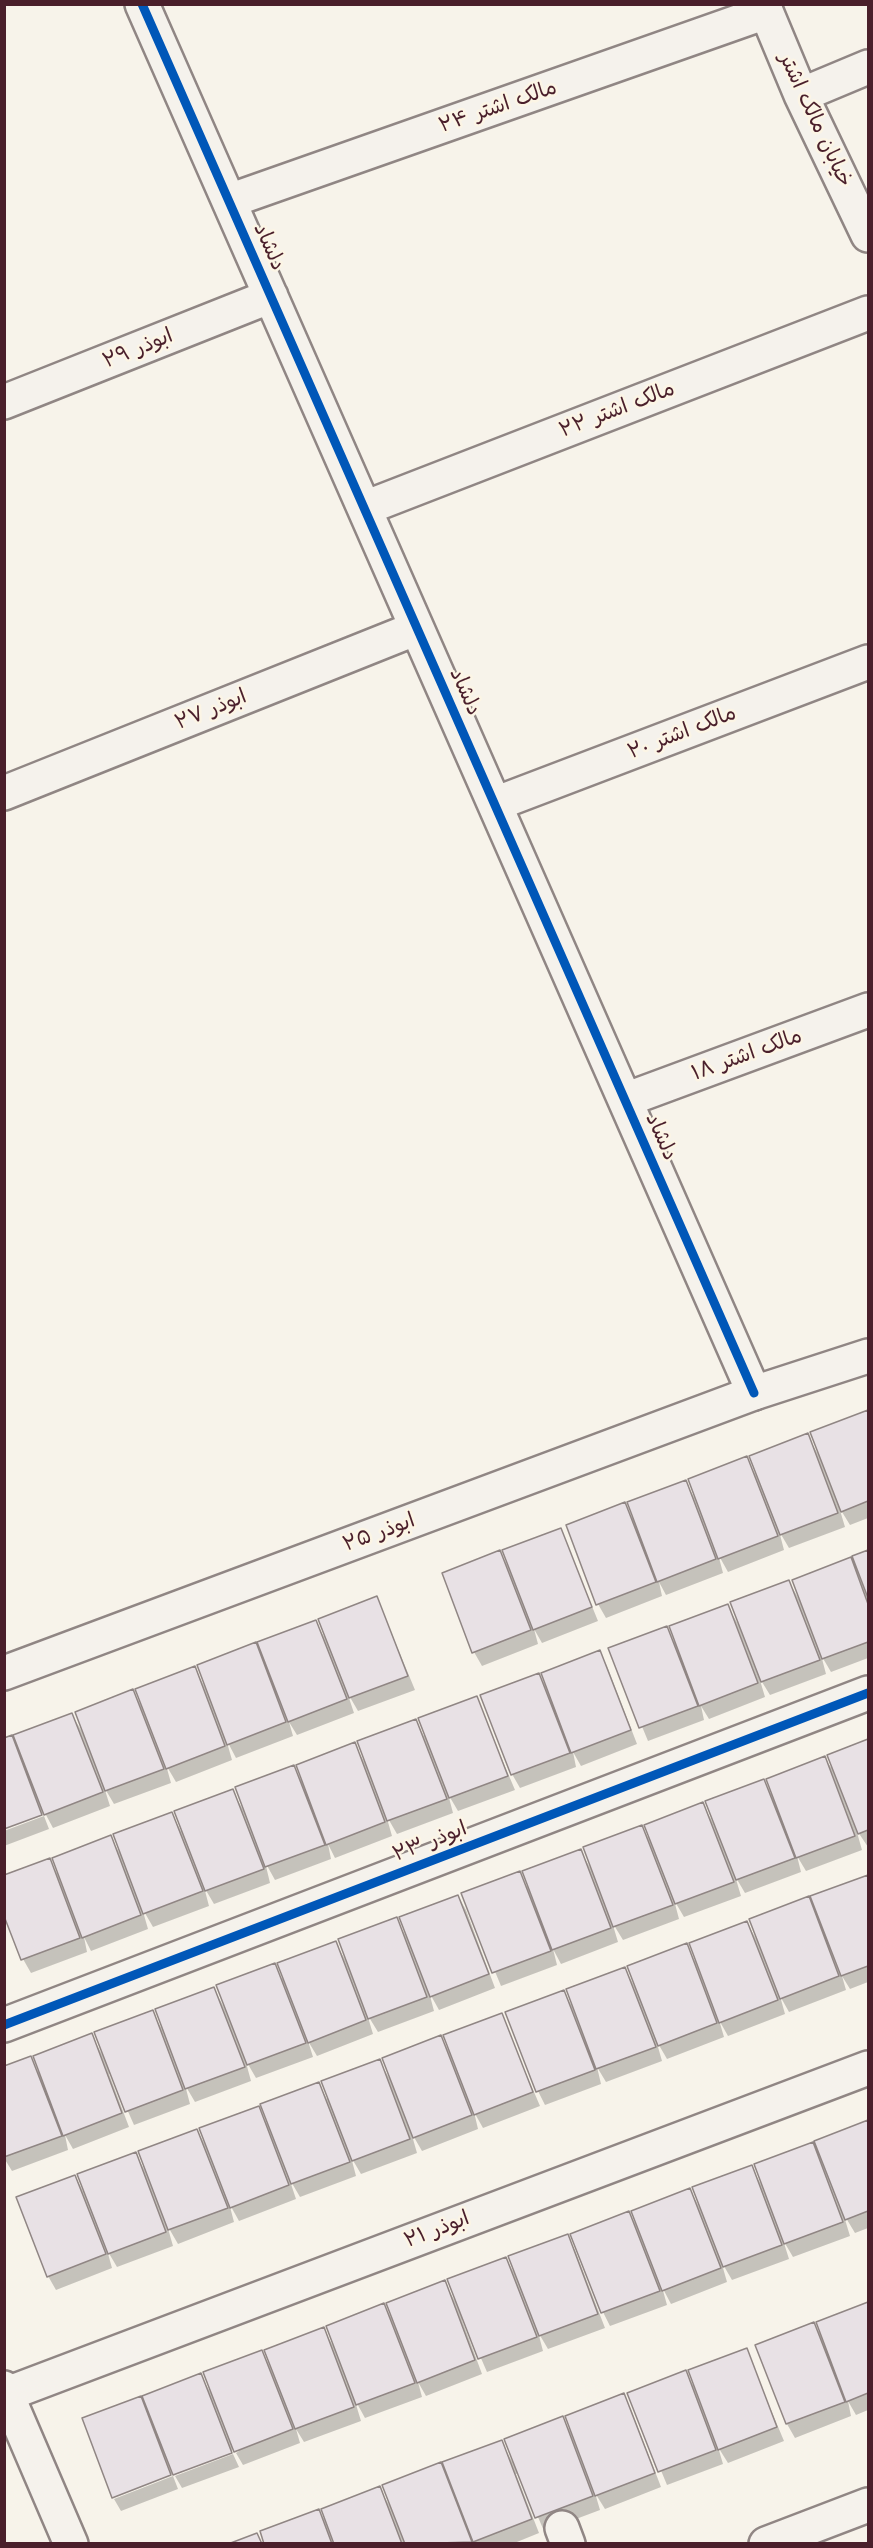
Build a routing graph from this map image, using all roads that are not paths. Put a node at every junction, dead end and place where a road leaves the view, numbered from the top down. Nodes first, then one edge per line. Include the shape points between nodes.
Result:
1 (142, 4) edge
2 (765, 8) edge
3 (868, 68) edge
4 (801, 95) junction
5 (229, 201) junction
6 (868, 235) edge
7 (271, 296) junction
8 (868, 313) edge
9 (4, 402) edge
10 (365, 508) junction
11 (417, 628) junction
12 (868, 662) edge
13 (4, 792) edge
14 (495, 804) junction
15 (868, 1010) edge
16 (625, 1100) junction
17 (868, 1356) edge
18 (754, 1394) junction
19 (4, 1673) edge
20 (868, 1692) edge
21 (4, 2025) edge
22 (868, 2068) edge
23 (6, 2391) edge
24 (868, 2505) edge
25 (71, 2544) edge
26 (766, 2544) edge

1 - 5 street, دلشاد
2 - 4 street, خیابان مالک اشتر
2 - 5 street, مالک اشتر ۲۴
3 - 4 street
4 - 6 street, خیابان مالک اشتر
5 - 7 street, دلشاد
7 - 9 street, ابوذر ۲۹
7 - 10 street, دلشاد
8 - 10 street, مالک اشتر ۲۲
10 - 11 street, دلشاد
11 - 13 street, ابوذر ۲۷
11 - 14 street, دلشاد
12 - 14 street, مالک اشتر ۲۰
14 - 16 street, دلشاد
15 - 16 street, مالک اشتر ۱۸
16 - 18 street, دلشاد
17 - 18 street, ابوذر ۲۵
18 - 19 street, ابوذر ۲۵
20 - 21 street, ابوذر ۲۳
22 - 23 street, ابوذر ۲۱
23 - 25 street
24 - 26 street

